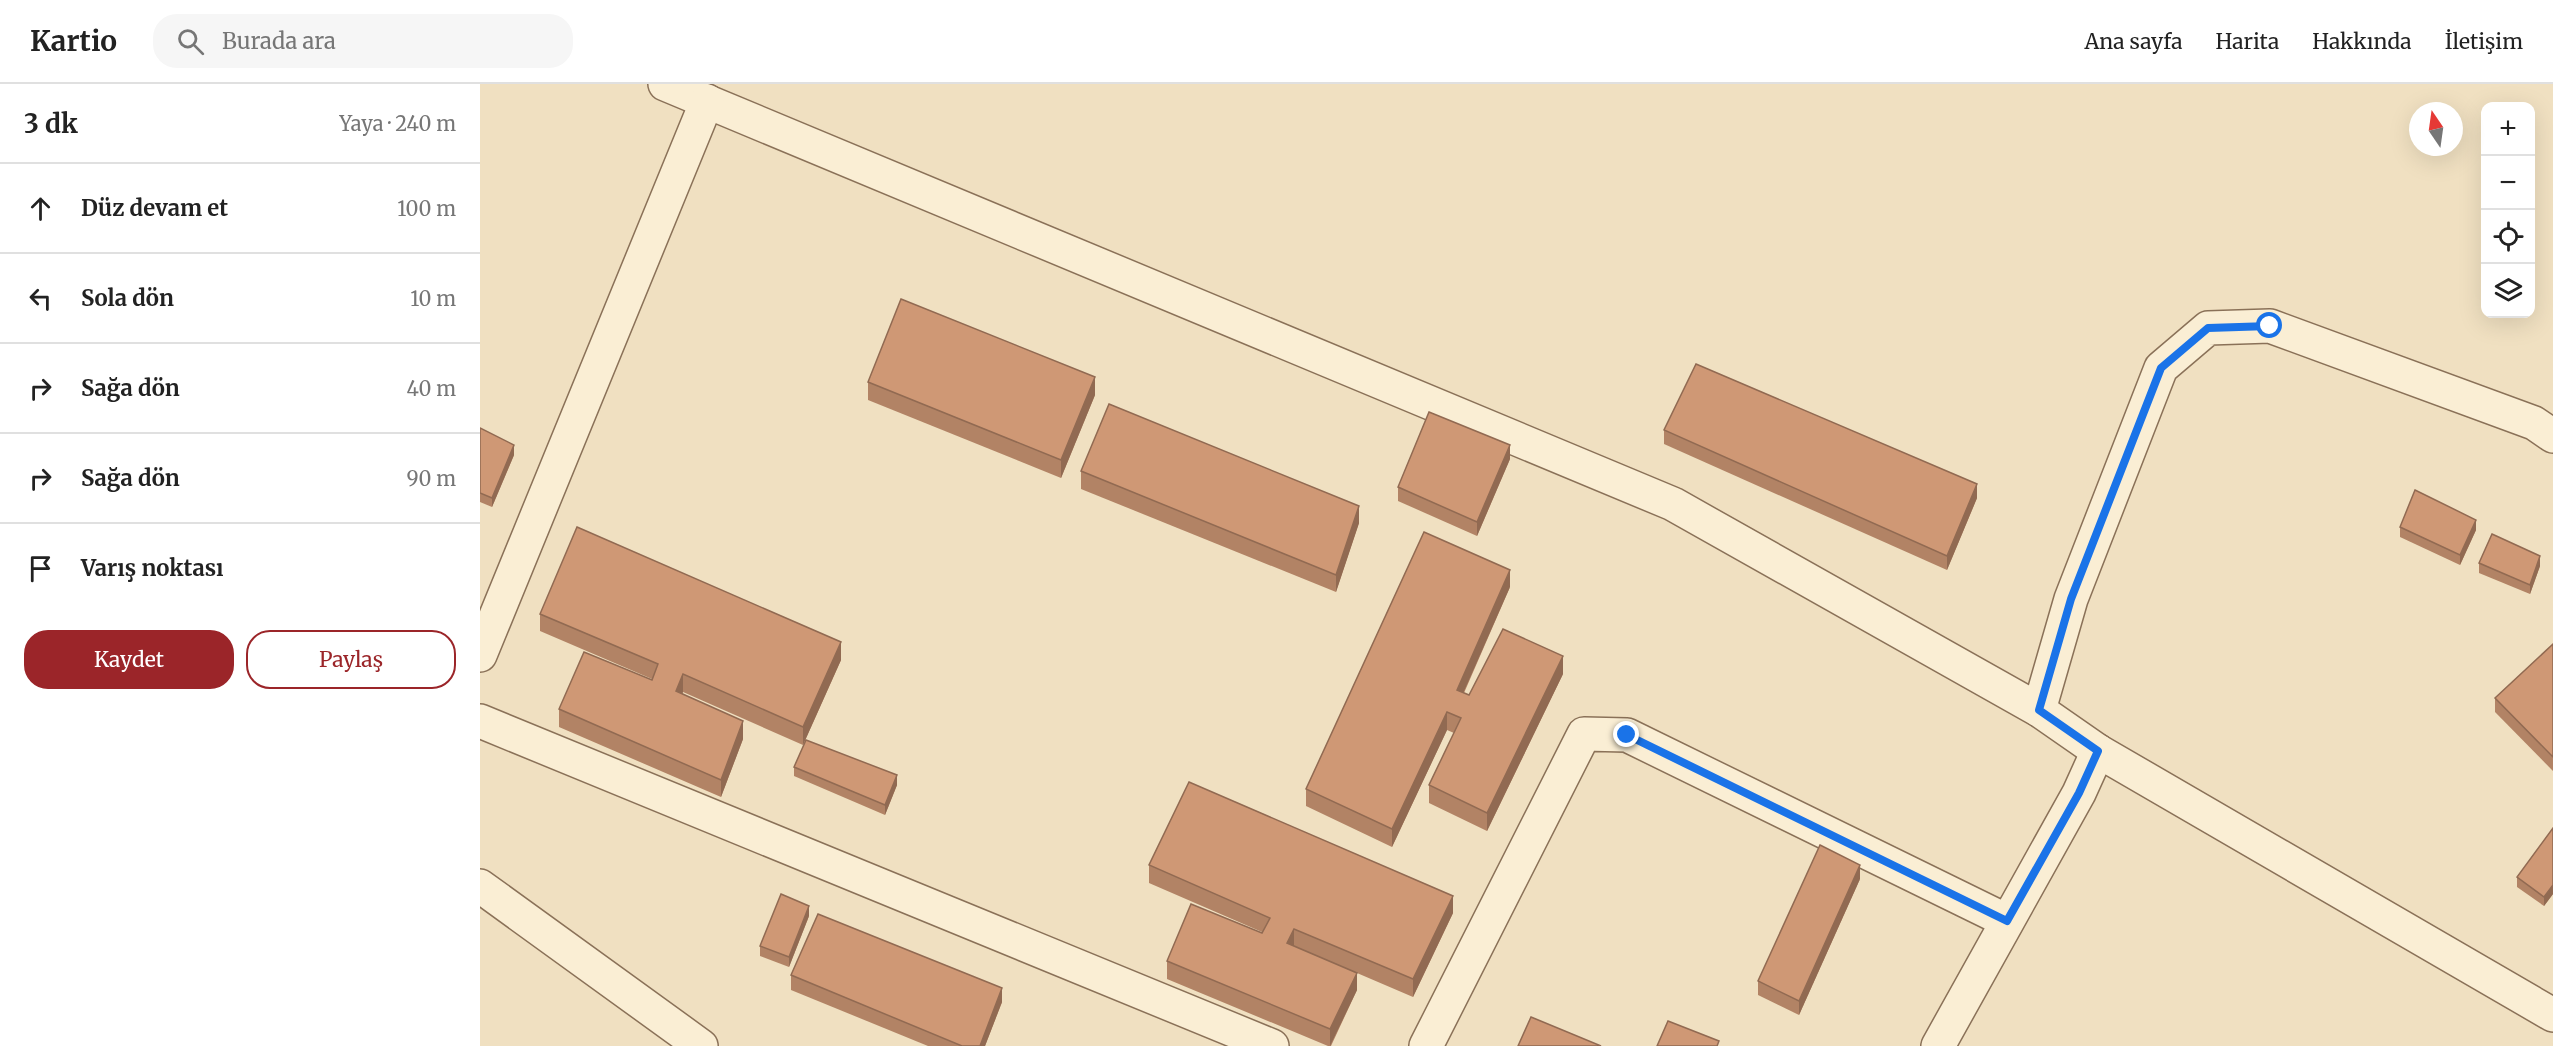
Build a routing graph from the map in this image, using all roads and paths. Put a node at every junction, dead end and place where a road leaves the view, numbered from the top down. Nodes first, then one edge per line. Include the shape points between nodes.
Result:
1 (665, 84) edge
2 (706, 101) junction
3 (2553, 436) edge
4 (480, 656) edge
5 (2039, 710) junction
6 (480, 721) edge
7 (2098, 751) junction
8 (480, 886) edge
9 (2007, 921) junction
10 (2553, 1015) edge
11 (701, 1046) edge
12 (1272, 1046) edge
13 (1426, 1046) edge
14 (1938, 1046) edge

1 - 2 lane
2 - 4 lane
2 - 5 lane via 1674,504
3 - 5 lane via 2534,423 2270,326 2208,328 2161,368 2071,599
5 - 7 lane
6 - 12 lane
7 - 9 lane via 2079,793
7 - 10 lane
8 - 11 lane
9 - 13 lane via 1627,735 1584,734
9 - 14 lane

